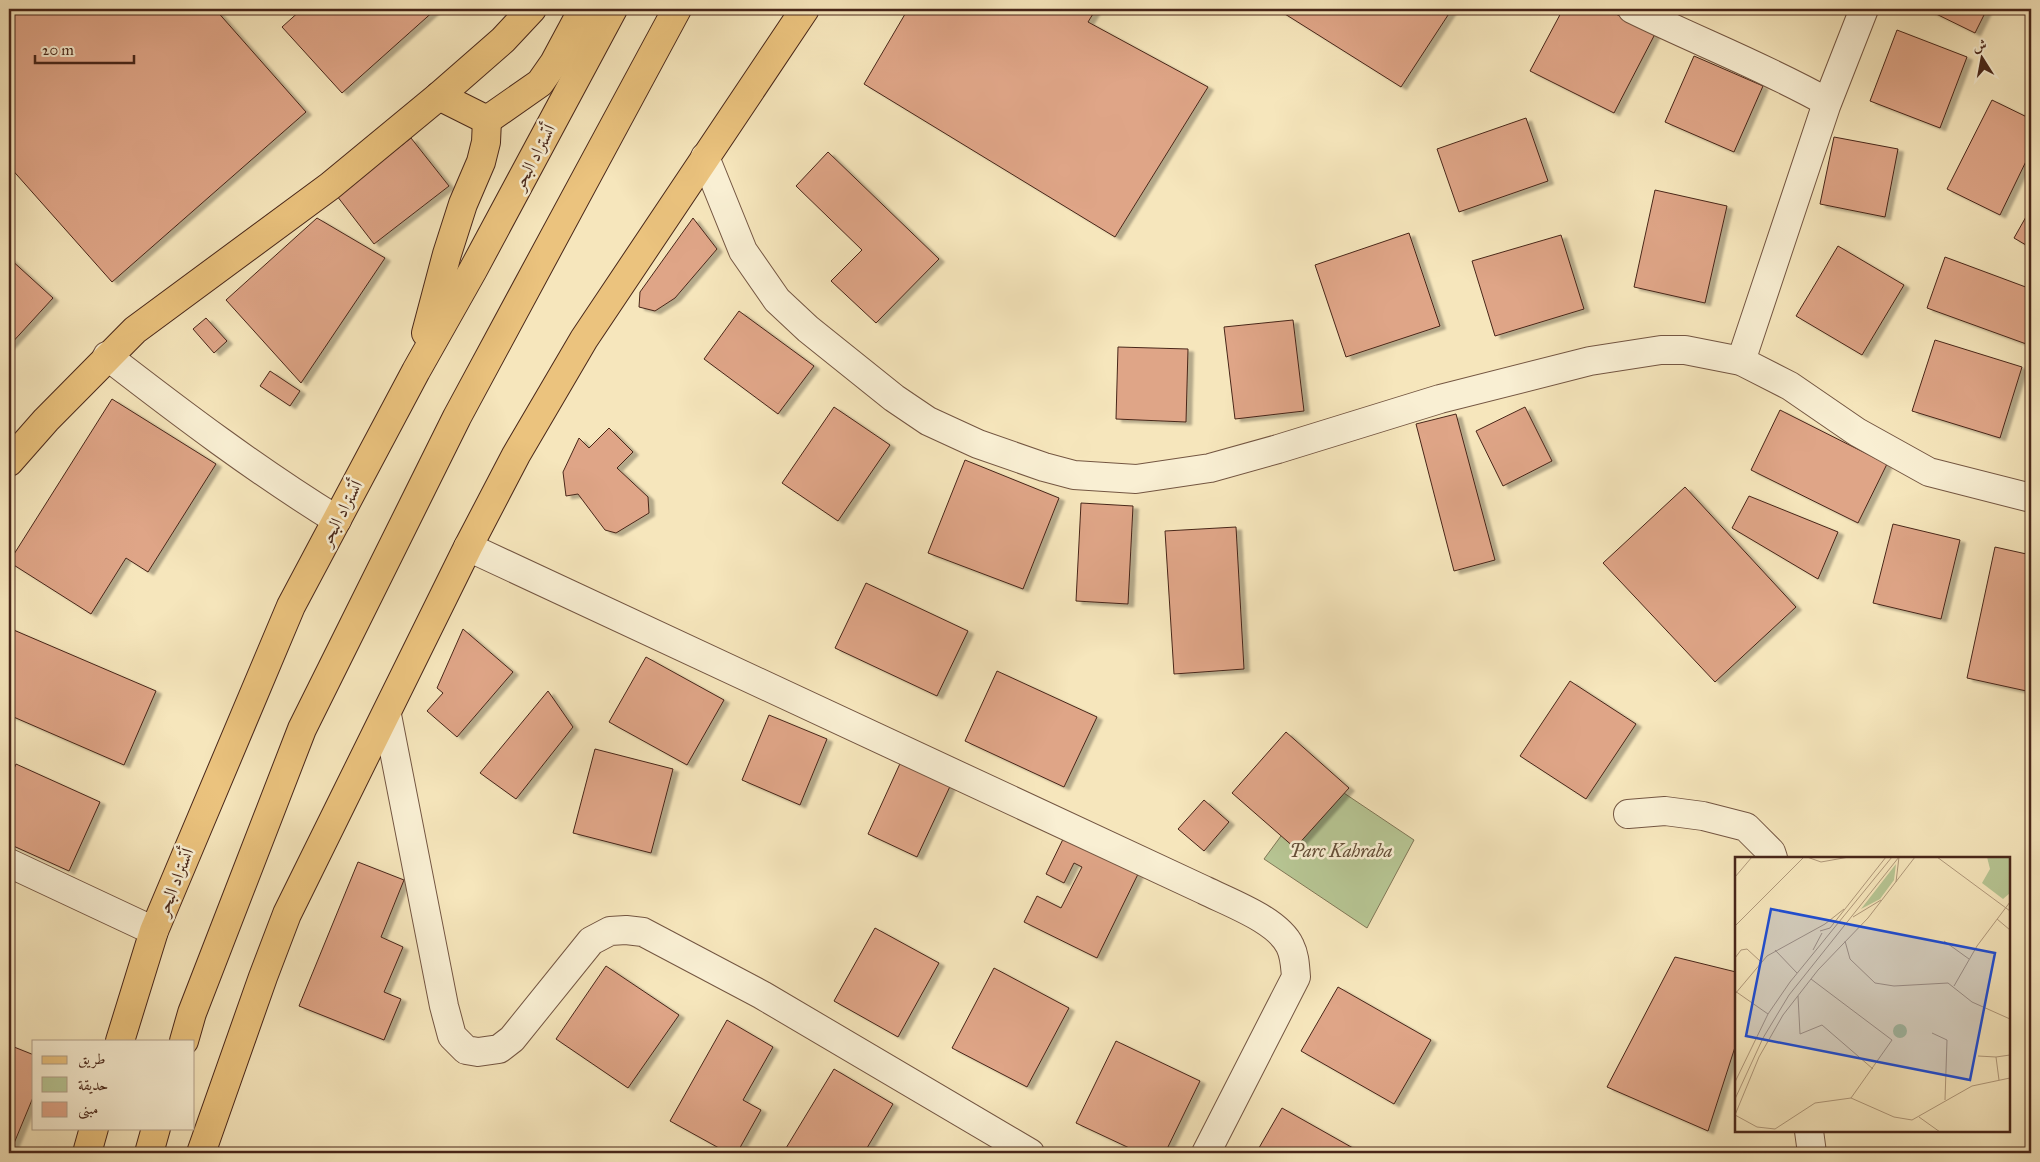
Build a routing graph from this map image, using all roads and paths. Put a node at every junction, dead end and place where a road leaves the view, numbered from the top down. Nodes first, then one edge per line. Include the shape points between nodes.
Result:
1 (532, 9) edge
2 (583, 9) edge
3 (613, 9) edge
4 (677, 9) edge
5 (805, 9) edge
6 (1632, 9) edge
7 (1864, 9) edge
8 (439, 96) junction
9 (1827, 102) junction
10 (487, 120) junction
11 (705, 156) junction
12 (107, 356) junction
13 (1741, 361) junction
14 (416, 371) junction
15 (9, 462) edge
16 (2031, 498) edge
17 (336, 520) junction
18 (468, 547) junction
19 (386, 715) junction
20 (1628, 814) dead end
21 (1773, 857) edge
22 (9, 864) edge
23 (154, 931) junction
24 (120, 1040) edge
25 (184, 1040) edge
26 (93, 1130) edge
27 (155, 1130) edge
28 (1809, 1132) edge
29 (87, 1153) edge
30 (149, 1153) edge
31 (201, 1153) edge
32 (1030, 1153) edge
33 (1206, 1153) edge
34 (1812, 1153) edge

1 - 8 main road via 504,40
2 - 10 main road via 540,83
3 - 14 main road, أتستراد البحر
4 - 25 main road via 457,417 302,729
5 - 11 main road
6 - 9 street via 1788,80
7 - 9 street
8 - 10 main road
8 - 12 main road via 330,186 135,330
9 - 13 street
10 - 14 main road via 481,162 447,254
11 - 13 street via 743,251 777,300 808,329 928,421 978,444 1074,475 1136,479 1210,468 1440,399 1633,353 1685,350
11 - 18 main road via 584,339 516,455
12 - 15 main road
12 - 17 street via 214,439
13 - 16 street via 1790,386 1857,432 1929,472
14 - 17 main road, أتستراد البحر
17 - 23 main road, أتستراد البحر via 291,606
18 - 19 main road
18 - 33 street via 1204,890 1266,921 1282,934 1295,960 1296,977
19 - 31 main road via 287,914
19 - 32 street via 444,1006 452,1036 466,1050 499,1049 512,1039 591,941 610,931 643,932 762,995
20 - 21 street via 1665,811 1703,816 1746,828
22 - 23 street
23 - 24 main road, أتستراد البحر
26 - 29 main road
27 - 30 main road
28 - 34 street

